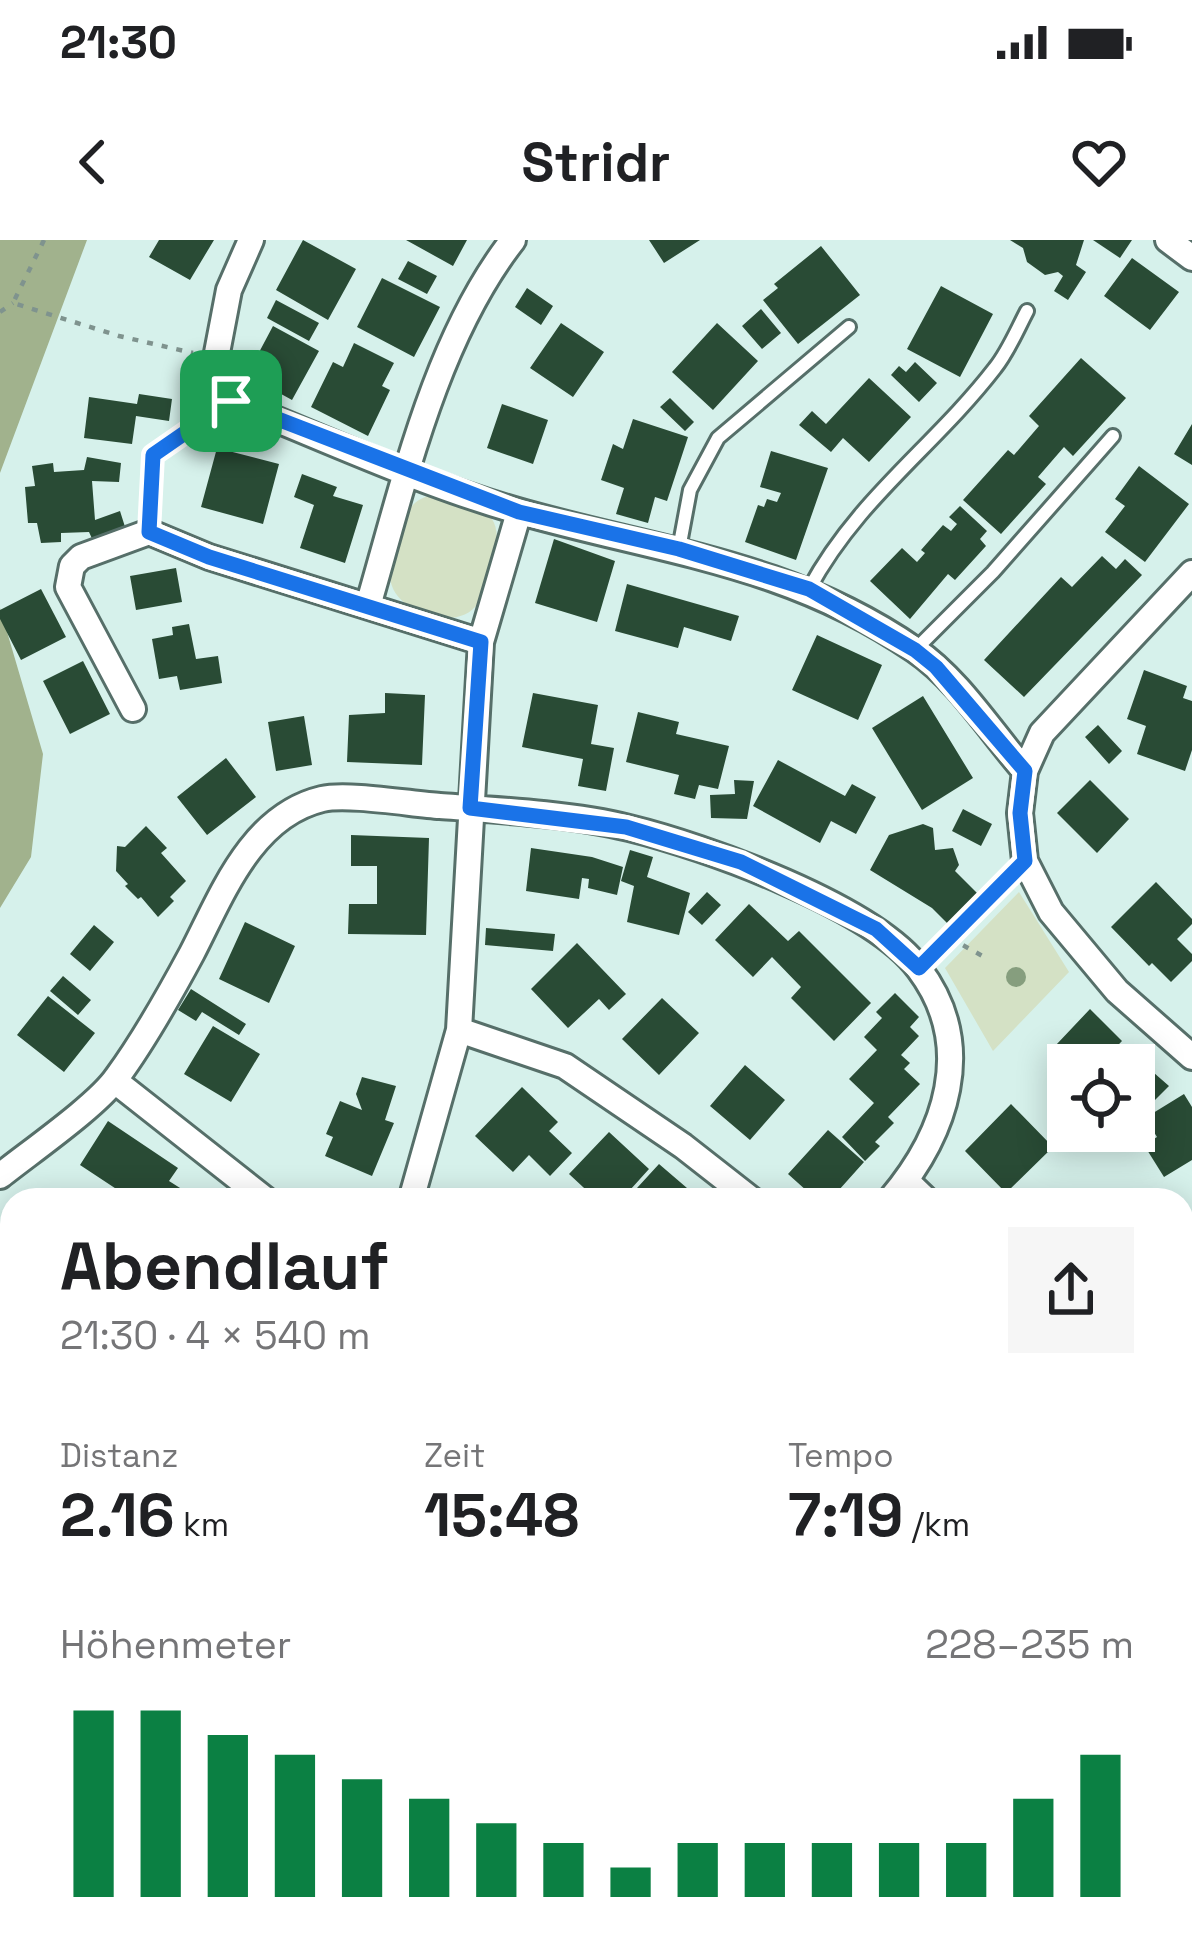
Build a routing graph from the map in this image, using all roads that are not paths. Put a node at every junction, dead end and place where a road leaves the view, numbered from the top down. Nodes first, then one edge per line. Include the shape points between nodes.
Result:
1 (250, 240) edge
2 (513, 240) edge
3 (1168, 240) edge
4 (1192, 258) edge
5 (1027, 311) dead end
6 (850, 327) dead end
7 (231, 401) junction
8 (1113, 436) dead end
9 (408, 471) junction
10 (519, 512) junction
11 (149, 532) junction
12 (679, 549) junction
13 (1192, 573) edge
14 (809, 589) junction
15 (368, 606) junction
16 (481, 642) junction
17 (915, 650) junction
18 (134, 709) dead end
19 (1025, 771) junction
20 (470, 808) junction
21 (459, 1030) junction
22 (1192, 1057) edge
23 (115, 1081) junction
24 (910, 1176) junction
25 (0, 1177) edge
26 (251, 1188) edge
27 (414, 1188) edge
28 (737, 1188) edge
29 (900, 1188) edge
30 (922, 1188) edge

1 - 7 street via 229,290 216,358
2 - 9 street via 473,300
3 - 4 street
5 - 14 lane via 999,364 831,547
6 - 12 lane via 718,439 690,490
7 - 9 street
7 - 11 lane via 153,455
8 - 17 lane
9 - 10 street
9 - 15 street
10 - 12 street
10 - 16 street
11 - 15 street
11 - 18 street via 81,557 68,587
12 - 14 street
13 - 19 street via 1042,734
14 - 17 street
15 - 16 street
16 - 20 street
17 - 19 street
19 - 22 street via 1025,861 1052,912 1118,992
20 - 21 street
20 - 23 street via 324,798 278,820 234,869
20 - 24 street via 626,827 741,862 876,929 919,968 949,1042 949,1096
21 - 27 street
21 - 28 street via 565,1066
23 - 25 street
23 - 26 street
24 - 29 street
24 - 30 lane

